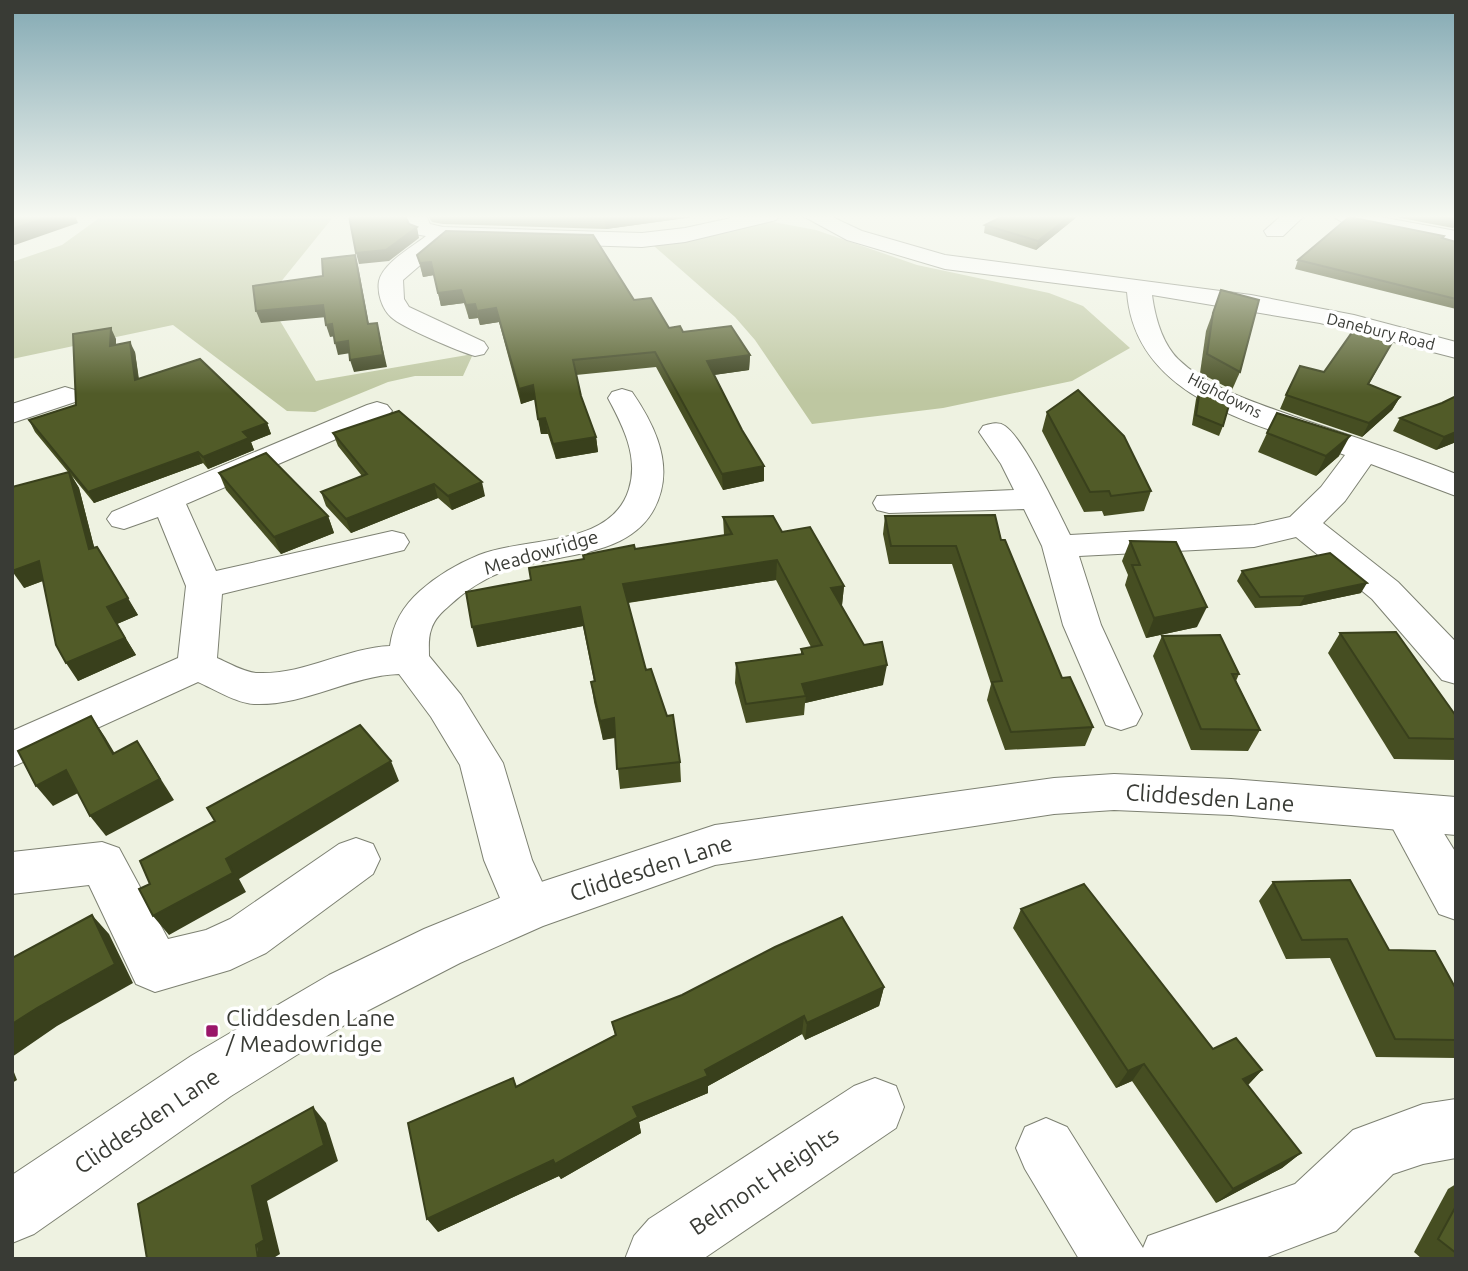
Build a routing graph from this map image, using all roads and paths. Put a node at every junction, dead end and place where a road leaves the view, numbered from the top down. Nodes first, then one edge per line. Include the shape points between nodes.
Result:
1 (395, 275) edge
2 (1057, 275) edge
3 (1139, 286) junction
4 (475, 348) dead end
5 (1456, 351) edge
6 (65, 396) dead end
7 (622, 397) dead end
8 (377, 411) dead end
9 (12, 414) edge
10 (994, 432) dead end
11 (1364, 451) junction
12 (1456, 486) edge
13 (1035, 499) junction
14 (168, 500) junction
15 (889, 503) dead end
16 (124, 519) dead end
17 (1302, 525) junction
18 (392, 542) dead end
19 (1059, 546) junction
20 (204, 586) junction
21 (1450, 654) edge
22 (410, 659) junction
23 (197, 666) junction
24 (1121, 714) dead end
25 (12, 750) edge
26 (1432, 815) edge
27 (356, 859) dead end
28 (12, 873) edge
29 (1456, 898) edge
30 (529, 908) junction
31 (875, 1107) dead end
32 (1456, 1128) edge
33 (1046, 1148) dead end
34 (12, 1212) edge
35 (657, 1259) edge
36 (1116, 1259) edge
37 (1171, 1259) edge

1 - 4 street via 392,299 400,312 435,337
2 - 3 street, Danebury Road
3 - 5 street, Danebury Road via 1305,312
3 - 11 street, Highdowns via 1143,313 1168,364 1244,408
6 - 9 street
7 - 22 street, Meadowridge via 646,453 649,475 640,507 624,525 593,540 493,562 450,584 420,612 411,631
8 - 14 street
10 - 13 street
11 - 12 street, Highdowns
11 - 17 street via 1333,494
13 - 15 street
13 - 19 street
14 - 16 street
14 - 20 street
17 - 19 street via 1254,536
17 - 21 street via 1345,552
18 - 20 street
19 - 24 street via 1082,625
20 - 23 street
22 - 23 street via 370,660 304,683 253,689
22 - 30 street via 481,763 508,860
23 - 25 street
26 - 29 street
26 - 30 street, Cliddesden Lane via 1170,793 1054,796 715,845
27 - 28 street via 248,936 212,953 155,967 102,863
30 - 34 street, Cliddesden Lane via 348,993 211,1076
31 - 35 street, Belmont Heights via 672,1242
32 - 37 street via 1374,1151 1314,1209
33 - 36 street

